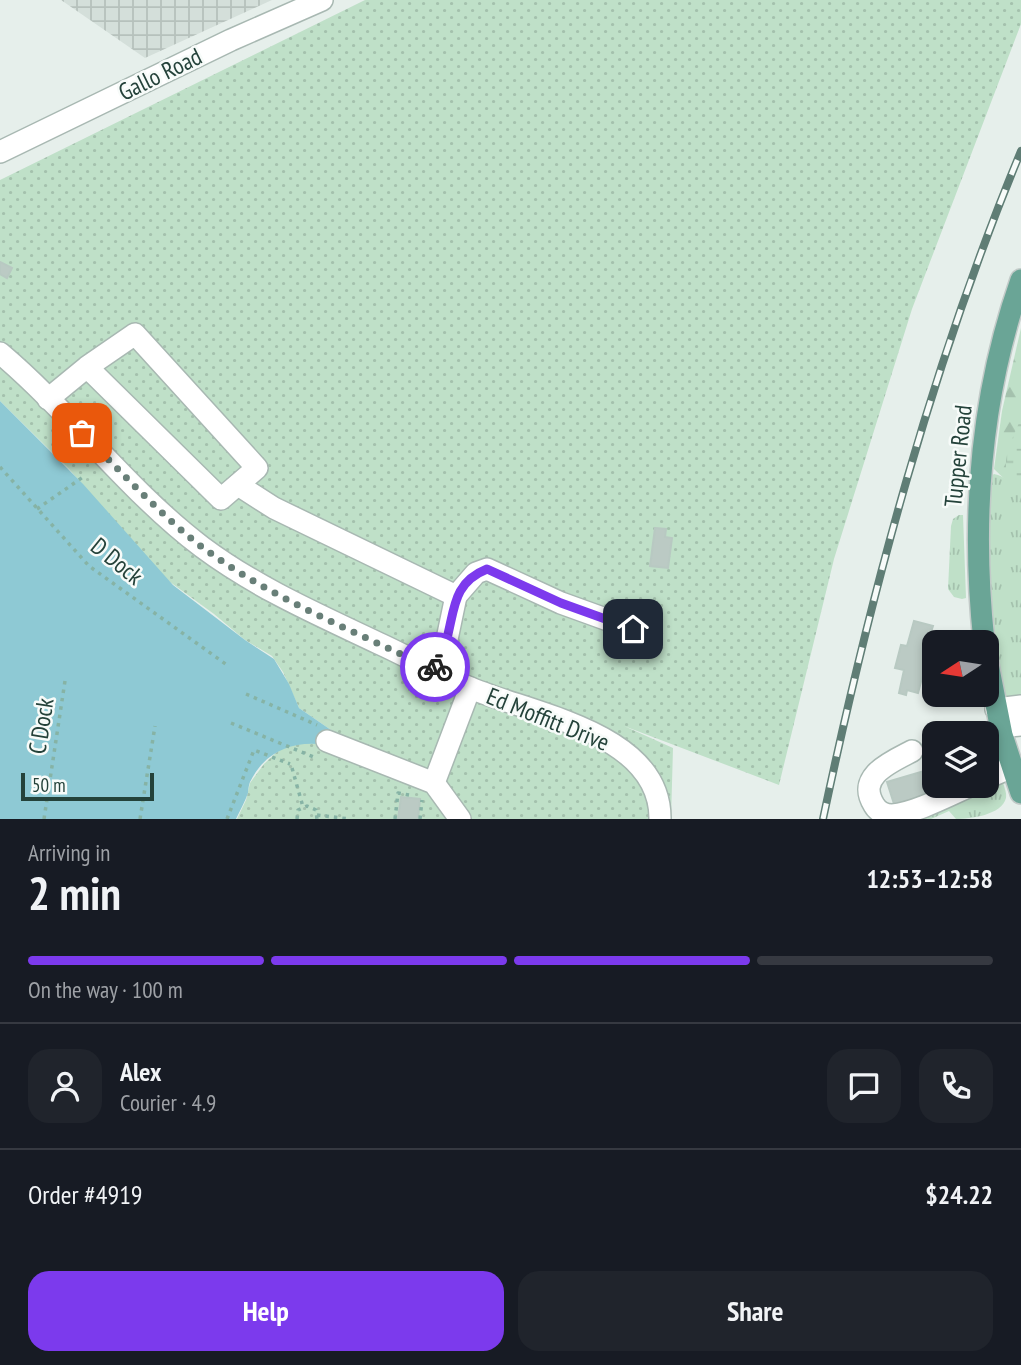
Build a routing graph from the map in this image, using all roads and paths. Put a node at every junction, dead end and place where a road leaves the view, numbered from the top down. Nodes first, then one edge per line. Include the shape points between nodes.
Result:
1 (322, 0) edge
2 (0, 152) edge
3 (1021, 279) edge
4 (0, 353) edge
5 (87, 367) junction
6 (48, 399) junction
7 (0, 467) edge
8 (82, 477) dead end
9 (238, 485) junction
10 (37, 509) junction
11 (456, 596) junction
12 (633, 629) dead end
13 (983, 630) edge
14 (227, 665) dead end
15 (434, 670) junction
16 (65, 681) dead end
17 (470, 688) junction
18 (246, 694) dead end
19 (999, 698) edge
20 (1021, 706) edge
21 (1006, 720) edge
22 (231, 723) dead end
23 (155, 726) dead end
24 (327, 735) joint
25 (912, 751) dead end
26 (327, 762) dead end
27 (1012, 767) junction
28 (999, 773) edge
29 (429, 790) junction
30 (1021, 793) edge
31 (411, 795) dead end
32 (940, 798) edge
33 (303, 807) junction
34 (317, 817) edge
35 (44, 819) edge
36 (140, 819) edge
37 (227, 819) edge
38 (297, 819) edge
39 (349, 819) edge
40 (395, 819) edge
41 (420, 819) edge
42 (460, 819) edge
43 (660, 819) edge

1 - 2 street, Gallo Road
3 - 13 main road, Tupper Road via 990,395 981,461 978,563
4 - 6 street, Ed Moffitt Drive
5 - 6 street
5 - 9 street via 221,499
5 - 9 street via 135,334 257,468
6 - 15 street, Ed Moffitt Drive via 202,547 281,598
7 - 10 path, D Dock
8 - 10 path
9 - 11 street via 274,508
10 - 14 path, D Dock via 89,566
11 - 12 street via 475,573 487,569
11 - 15 street via 446,644
15 - 17 street, Ed Moffitt Drive
16 - 35 path, C Dock
17 - 29 street
17 - 43 street, Ed Moffitt Drive via 615,744 643,768
18 - 24 path
19 - 21 main road
20 - 21 street
21 - 27 main road
22 - 26 path
23 - 36 path
24 - 29 street
25 - 32 street via 881,767 871,780 872,803 879,812 891,815
27 - 28 street
27 - 30 main road
29 - 41 path
29 - 42 street
31 - 40 path via 398,793
33 - 34 path via 310,806
33 - 37 path via 291,766 254,750
33 - 38 path
34 - 39 path

